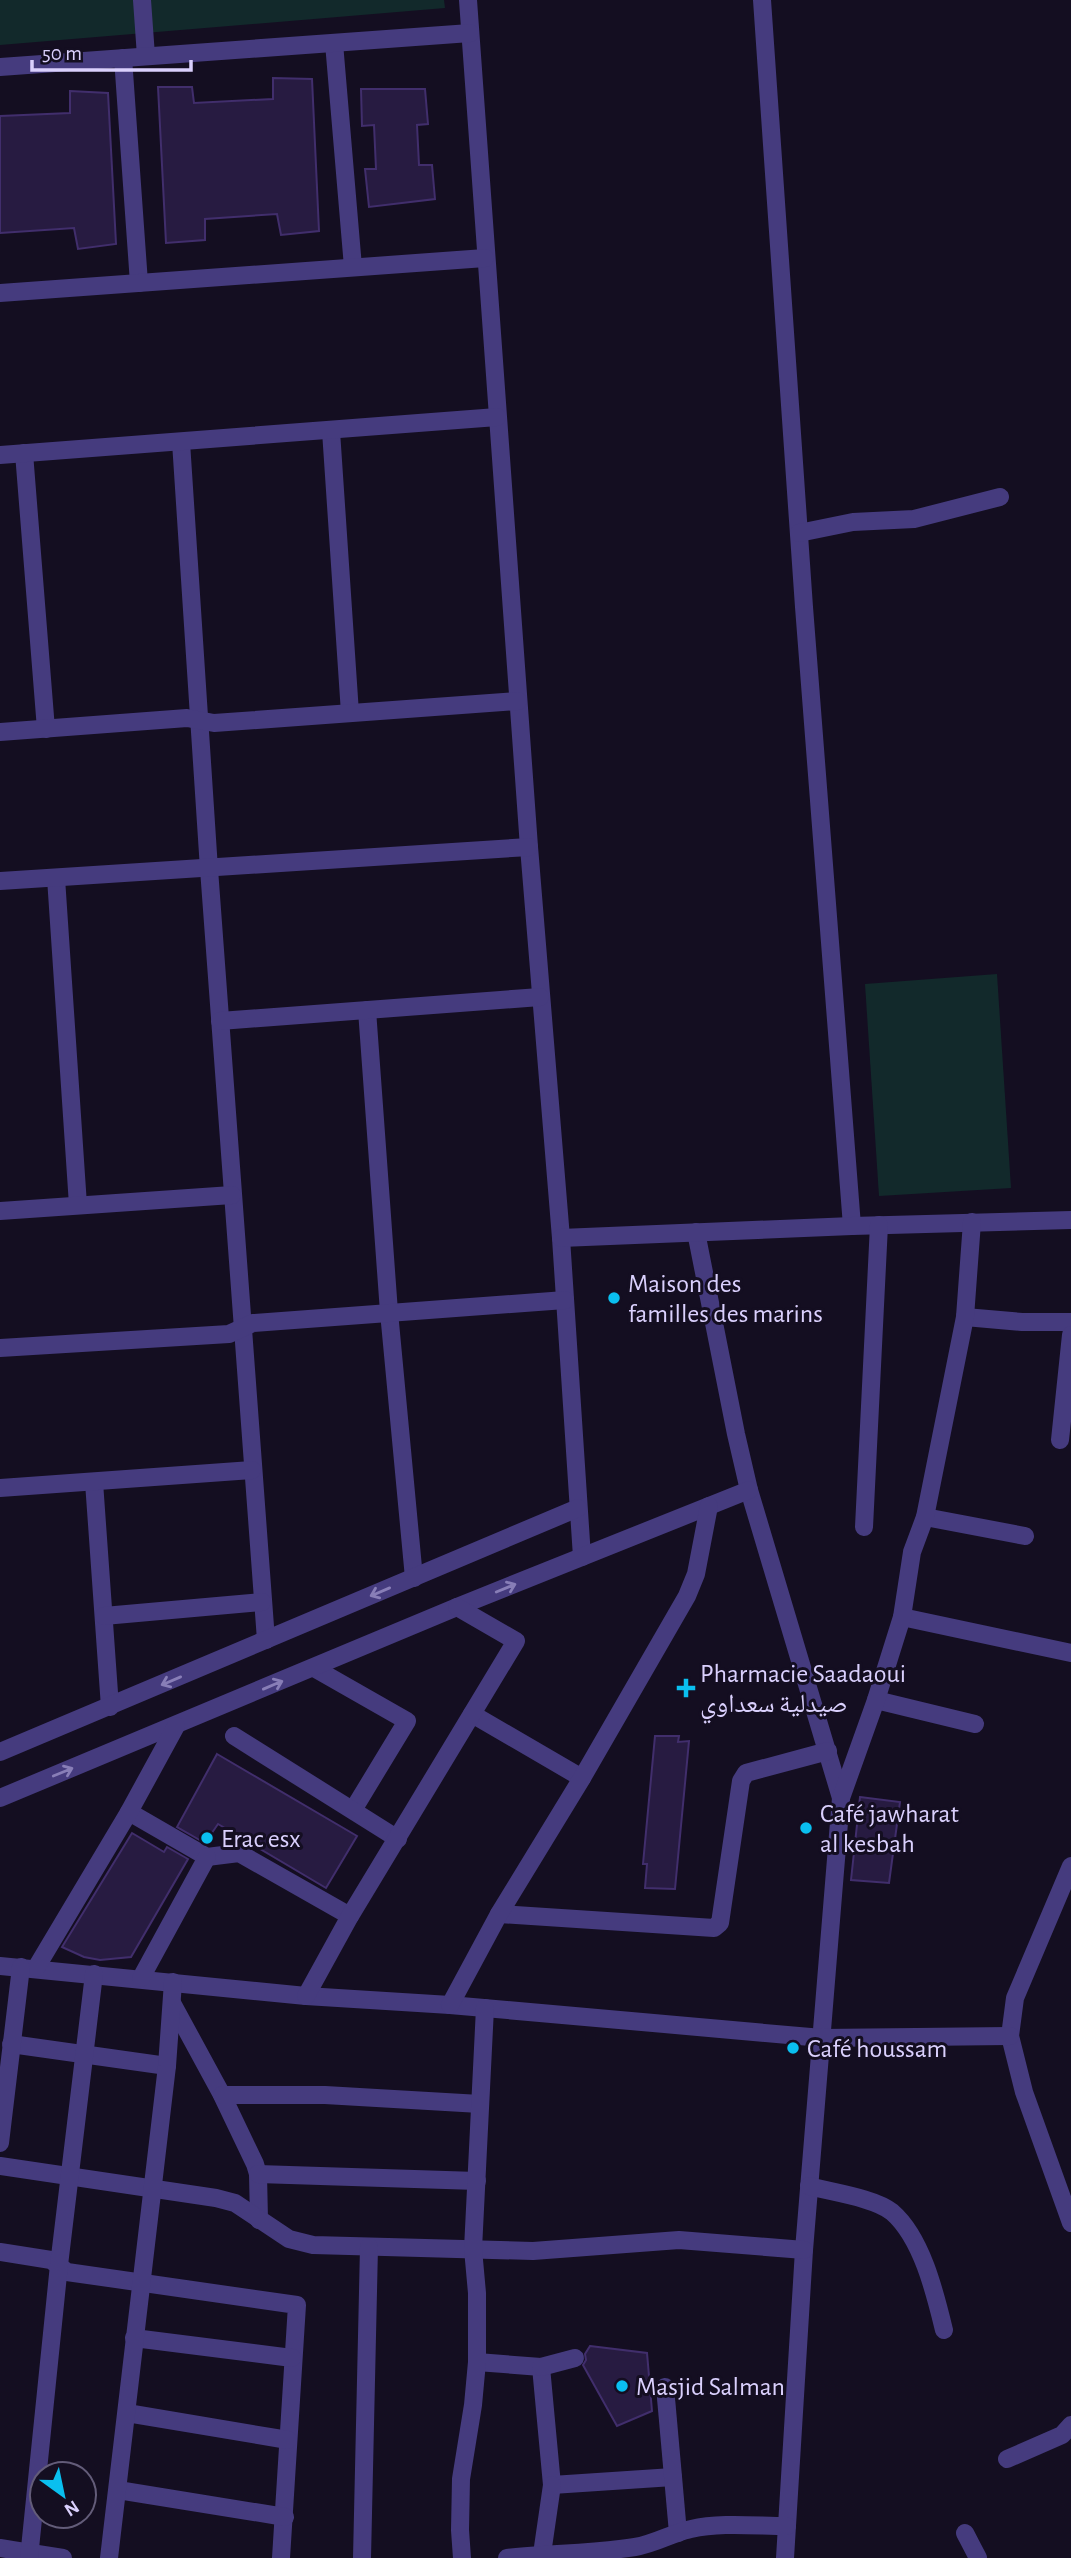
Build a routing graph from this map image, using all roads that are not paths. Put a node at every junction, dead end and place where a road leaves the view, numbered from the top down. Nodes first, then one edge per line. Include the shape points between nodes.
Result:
1 (142, 0) edge
2 (468, 0) edge
3 (762, 0) edge
4 (470, 33) junction
5 (334, 43) junction
6 (146, 56) junction
7 (123, 58) junction
8 (0, 67) edge
9 (485, 258) junction
10 (353, 267) junction
11 (139, 283) junction
12 (0, 293) edge
13 (498, 417) junction
14 (331, 431) junction
15 (181, 442) junction
16 (24, 453) junction
17 (0, 454) edge
18 (1000, 498) dead end
19 (799, 533) junction
20 (518, 701) junction
21 (350, 713) junction
22 (201, 720) junction
23 (46, 729) junction
24 (0, 732) edge
25 (529, 848) junction
26 (208, 869) junction
27 (56, 878) junction
28 (0, 881) edge
29 (540, 997) junction
30 (367, 1010) junction
31 (220, 1021) junction
32 (232, 1195) junction
33 (78, 1205) junction
34 (0, 1211) edge
35 (1071, 1220) edge
36 (972, 1223) junction
37 (879, 1225) junction
38 (852, 1226) junction
39 (696, 1232) junction
40 (561, 1238) junction
41 (565, 1300) junction
42 (389, 1312) junction
43 (965, 1317) junction
44 (1071, 1322) edge
45 (241, 1329) junction
46 (1071, 1335) edge
47 (0, 1348) edge
48 (1060, 1440) dead end
49 (252, 1470) junction
50 (94, 1482) junction
51 (0, 1488) edge
52 (749, 1490) junction
53 (709, 1506) junction
54 (579, 1508) junction
55 (925, 1517) junction
56 (864, 1527) dead end
57 (1026, 1536) dead end
58 (582, 1557) junction
59 (414, 1578) junction
60 (262, 1602) junction
61 (457, 1607) junction
62 (104, 1616) junction
63 (901, 1617) junction
64 (266, 1640) junction
65 (1071, 1651) edge
66 (314, 1668) junction
67 (876, 1700) junction
68 (110, 1707) junction
69 (472, 1714) junction
70 (975, 1724) dead end
71 (176, 1726) junction
72 (234, 1735) dead end
73 (828, 1751) junction
74 (0, 1752) edge
75 (582, 1778) junction
76 (0, 1798) edge
77 (841, 1798) junction
78 (353, 1810) junction
79 (129, 1812) junction
80 (398, 1839) junction
81 (207, 1857) junction
82 (1071, 1866) edge
83 (499, 1914) junction
84 (350, 1916) junction
85 (0, 1966) edge
86 (28, 1968) junction
87 (94, 1974) junction
88 (141, 1978) junction
89 (173, 1982) junction
90 (306, 1996) junction
91 (172, 2003) junction
92 (450, 2005) junction
93 (485, 2008) junction
94 (1010, 2036) junction
95 (822, 2038) junction
96 (12, 2044) junction
97 (84, 2054) junction
98 (167, 2066) junction
99 (4, 2073) edge
100 (222, 2095) junction
101 (480, 2104) junction
102 (0, 2143) edge
103 (0, 2165) edge
104 (258, 2174) junction
105 (70, 2176) junction
106 (477, 2181) junction
107 (809, 2186) junction
108 (152, 2189) junction
109 (259, 2220) junction
110 (1071, 2223) edge
111 (369, 2247) junction
112 (473, 2249) junction
113 (804, 2250) junction
114 (0, 2252) edge
115 (59, 2265) junction
116 (140, 2284) junction
117 (944, 2330) dead end
118 (134, 2338) junction
119 (575, 2357) dead end
120 (292, 2358) junction
121 (477, 2362) junction
122 (541, 2367) junction
123 (665, 2387) dead end
124 (127, 2413) junction
125 (1071, 2425) edge
126 (288, 2440) junction
127 (1007, 2459) dead end
128 (673, 2477) junction
129 (552, 2485) junction
130 (118, 2490) junction
131 (285, 2517) junction
132 (787, 2526) junction
133 (678, 2533) junction
134 (965, 2533) dead end
135 (0, 2548) edge
136 (542, 2554) junction
137 (29, 2555) edge
138 (63, 2558) edge
139 (109, 2558) edge
140 (281, 2558) edge
141 (362, 2558) edge
142 (462, 2558) edge
143 (507, 2558) edge
144 (785, 2558) edge
145 (978, 2558) edge

1 - 6 street
2 - 4 street
3 - 19 street
4 - 5 street
4 - 9 street
5 - 6 street
5 - 10 street
6 - 7 street
7 - 8 street
7 - 11 street
9 - 10 street
9 - 13 street
10 - 11 street
11 - 12 street
13 - 14 street
13 - 20 street
14 - 15 street
14 - 21 street
15 - 16 street
15 - 22 street
16 - 17 street
16 - 23 street
18 - 19 street via 914,519 853,522
19 - 38 street
20 - 21 street
20 - 25 street
21 - 22 street via 214,723
22 - 23 street
22 - 26 street
23 - 24 street
25 - 26 street
25 - 29 street
26 - 27 street
26 - 31 street
27 - 28 street
27 - 33 street
29 - 30 street
29 - 40 street
30 - 31 street
30 - 42 street
31 - 32 street
32 - 33 street
32 - 45 street
33 - 34 street
35 - 36 street
36 - 37 street
36 - 43 street
37 - 38 street
37 - 56 street
38 - 39 street
39 - 40 street
39 - 52 street
40 - 41 street
41 - 42 street
41 - 54 street
42 - 45 street via 253,1323
42 - 59 street
43 - 44 street
43 - 55 street
45 - 47 street via 229,1334
45 - 49 street
46 - 48 street
49 - 50 street
49 - 60 street
50 - 51 street
50 - 62 street
52 - 53 street
52 - 73 street
53 - 58 street
53 - 75 street via 696,1574 687,1596
54 - 58 street
54 - 59 street
55 - 57 street
55 - 63 street via 912,1552
61 -> 58 street
59 -> 64 street
60 - 62 street
60 - 64 street
61 - 66 street
61 - 69 street via 516,1641
62 - 68 street
63 - 65 street
63 - 67 street
64 -> 68 street
71 -> 66 street
66 - 78 street via 407,1721
67 - 70 street
67 - 77 street
68 - 74 street
69 - 75 street
69 - 80 street
76 -> 71 street
71 - 79 street
72 - 78 street
73 - 77 street
73 - 83 street via 747,1773 741,1781 720,1923 714,1928
75 - 83 street
77 - 95 street
78 - 80 street
79 - 81 street
79 - 86 street
80 - 84 street
81 - 84 street via 239,1853
81 - 88 street
82 - 94 street via 1015,1998
83 - 92 street
84 - 90 street
85 - 86 street
86 - 87 street
86 - 96 street
87 - 88 street
87 - 97 street
88 - 89 street
89 - 90 street
89 - 91 street
90 - 92 street
91 - 98 street
91 - 100 street
92 - 93 street
93 - 95 street
93 - 101 street
94 - 95 street
94 - 110 street via 1024,2092
95 - 107 street
96 - 97 street
96 - 99 street
97 - 98 street
97 - 105 street
98 - 108 street
99 - 102 street
100 - 101 street via 325,2095
100 - 104 street
101 - 106 street
103 - 105 street
104 - 106 street
104 - 109 street
105 - 108 street
105 - 115 street
106 - 112 street
107 - 113 street
107 - 117 street via 891,2211 924,2263
108 - 109 street via 235,2203
108 - 116 street
109 - 111 street via 289,2239 313,2245
111 - 112 street
111 - 141 street
112 - 113 street via 533,2250 679,2240
112 - 121 street
113 - 132 street
114 - 115 street
115 - 116 street via 67,2272
115 - 137 street
116 - 118 street
116 - 120 street via 296,2305
118 - 120 street
118 - 124 street
119 - 122 street
120 - 126 street
121 - 122 street
121 - 142 street via 461,2479
122 - 129 street
123 - 128 street
124 - 126 street
124 - 130 street
125 - 127 street via 1062,2435
126 - 131 street
128 - 129 street
128 - 133 street
129 - 136 street
130 - 131 street
130 - 139 street
131 - 140 street
132 - 133 street via 704,2527
132 - 144 street
133 - 136 street via 637,2547
134 - 145 street
135 - 137 street
136 - 143 street
137 - 138 street

